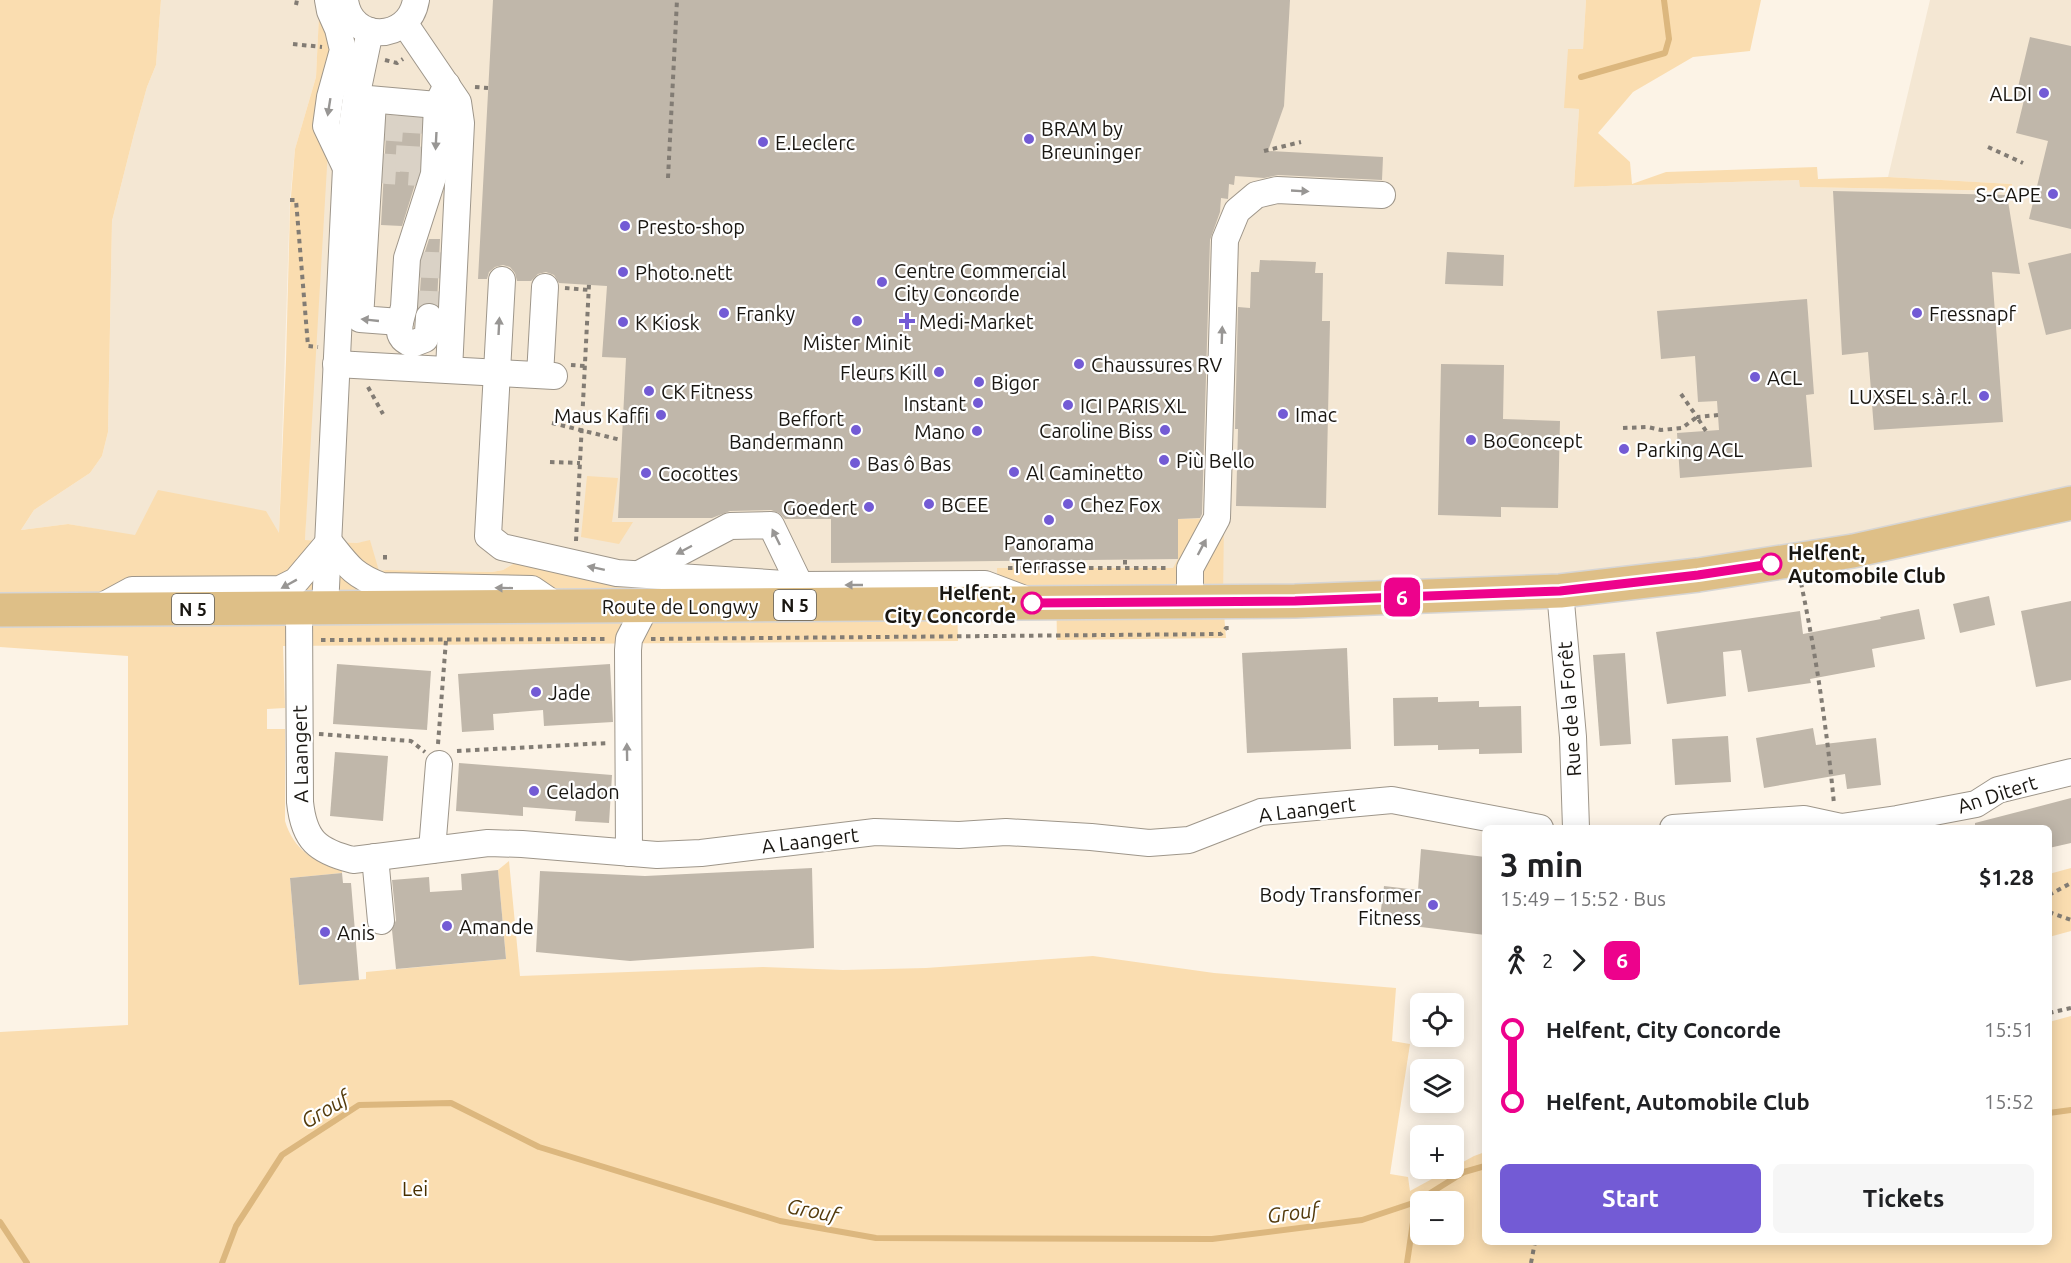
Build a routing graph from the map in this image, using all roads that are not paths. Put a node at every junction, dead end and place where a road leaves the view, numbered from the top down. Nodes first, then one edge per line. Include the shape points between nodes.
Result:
1 (328, 0) edge
2 (345, 0) edge
3 (416, 0) edge
4 (405, 24) junction
5 (370, 31) junction
6 (451, 92) junction
7 (389, 106) junction
8 (346, 168) junction
9 (446, 174) junction
10 (1382, 195) dead end
11 (432, 239) tunnel mouth
12 (501, 280) dead end
13 (545, 287) dead end
14 (429, 317) tunnel mouth
15 (400, 322) junction
16 (336, 364) junction
17 (449, 370) junction
18 (496, 373) junction
19 (2071, 503) edge
20 (329, 542) junction
21 (638, 574) junction
22 (800, 585) junction
23 (1560, 591) junction
24 (1190, 602) junction
25 (1035, 603) junction
26 (557, 606) junction
27 (646, 606) junction
28 (312, 608) junction
29 (97, 609) junction
30 (0, 610) edge
31 (439, 755) road end
32 (2071, 772) edge
33 (1524, 825) edge
34 (1576, 825) edge
35 (1717, 825) edge
36 (1835, 825) edge
37 (1855, 825) edge
38 (432, 850) junction
39 (629, 853) junction
40 (375, 857) junction
41 (381, 921) dead end

1 -> 8 street via 343,50 326,126
2 - 5 street via 351,18
3 - 4 street
4 - 5 street via 382,33
4 - 6 street
5 - 7 street
6 - 7 street
6 - 9 street via 458,102 461,123
7 - 8 street, A Laangert
15 -> 7 street via 360,319
8 - 16 street, A Laangert
9 - 11 street
9 - 15 street via 407,258
9 - 17 street
24 -> 10 street via 1190,568 1217,518 1225,240 1237,211 1256,195 1277,190
18 -> 12 street
13 - 18 street via 547,375
14 - 15 street via 425,339 412,344 401,337
16 - 17 street
16 - 20 street, A Laangert
17 - 18 street
21 -> 18 street via 617,573 502,547 488,536
19 - 23 main road, Route de Longwy / N 5 via 1937,534 1796,560
26 -> 20 street via 531,589 382,586 350,569
20 - 28 street, A Laangert
20 -> 29 street via 296,581 280,589 132,590
21 - 22 street
22 -> 21 street via 771,525 729,526
25 -> 22 street via 985,584
23 - 24 main road, Route de Longwy / N 5
23 - 34 street, Rue de la Forêt via 1573,737
24 - 25 main road, Route de Longwy / N 5
25 - 27 main road, Route de Longwy / N 5
26 - 27 main road, Route de Longwy / N 5
26 - 28 main road, Route de Longwy / N 5
39 -> 27 street via 617,726 627,650
28 - 29 main road, Route de Longwy / N 5
28 - 40 street, A Laangert via 299,640 302,824 314,842 332,855 353,860
29 - 30 main road, Route de Longwy / N 5
31 - 38 street
32 - 37 street, An Ditert via 1998,790 1976,804
33 - 39 street, A Laangert via 1392,800 1261,812 1189,840 1149,843 1006,832 875,832 701,853
35 - 36 street, An Ditert via 1804,819
38 - 39 street, A Laangert via 488,843
38 - 40 street, A Laangert
40 - 41 street

